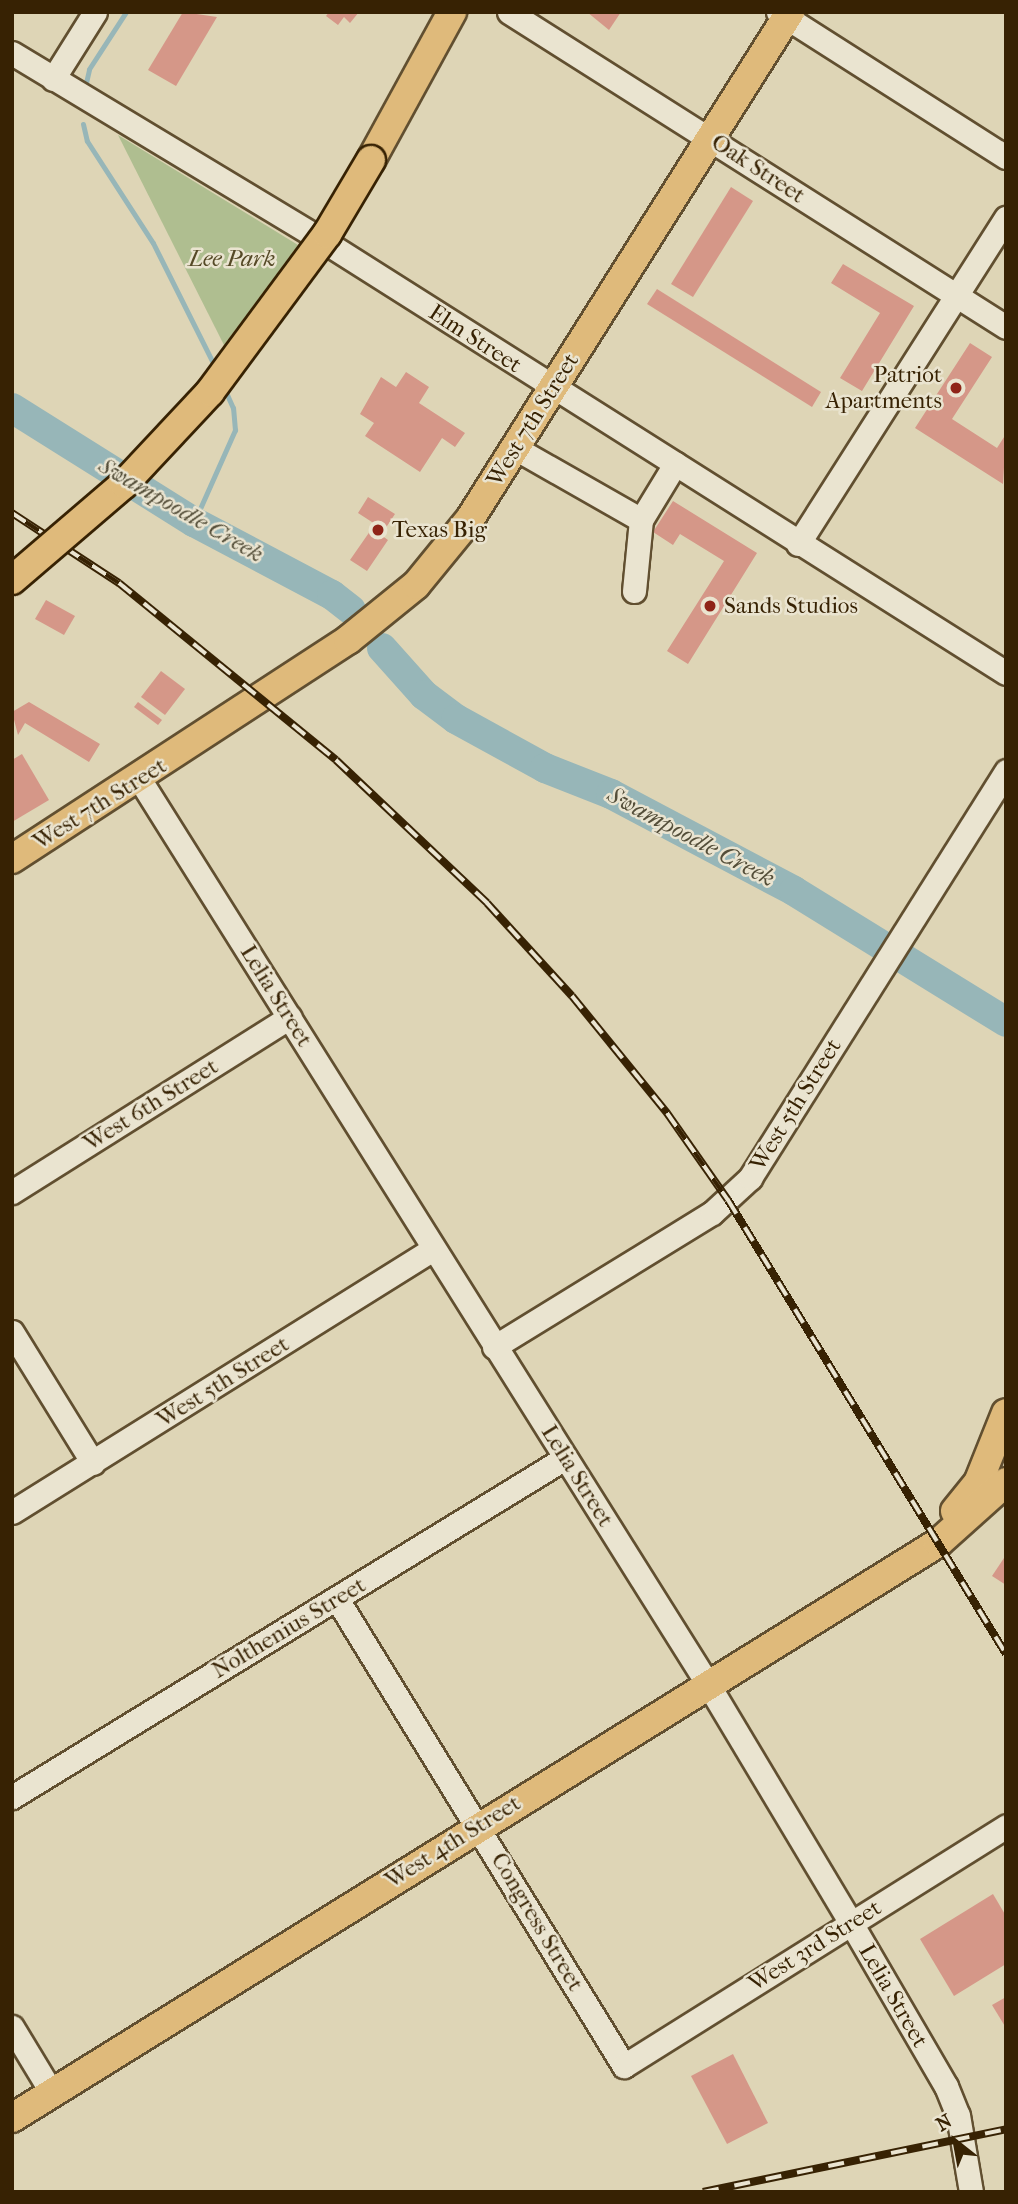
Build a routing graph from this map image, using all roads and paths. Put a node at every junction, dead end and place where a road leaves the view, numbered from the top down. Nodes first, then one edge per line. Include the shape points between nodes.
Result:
1 (94, 12) edge
2 (452, 12) edge
3 (509, 12) edge
4 (785, 14) edge
5 (12, 53) edge
6 (53, 79) junction
7 (710, 139) junction
8 (1006, 157) edge
9 (1006, 218) edge
10 (957, 297) junction
11 (1006, 327) edge
12 (553, 389) junction
13 (515, 449) junction
14 (675, 464) junction
15 (641, 520) junction
16 (798, 544) junction
17 (12, 580) edge
18 (634, 592) dead end
19 (1006, 673) edge
20 (1006, 771) edge
21 (140, 780) junction
22 (12, 859) edge
23 (290, 1017) junction
24 (12, 1192) edge
25 (432, 1250) junction
26 (12, 1332) edge
27 (494, 1348) junction
28 (1006, 1413) edge
29 (1006, 1442) edge
30 (565, 1458) junction
31 (93, 1463) junction
32 (998, 1483) edge
33 (12, 1512) edge
34 (896, 1570) junction
35 (337, 1599) junction
36 (709, 1686) junction
37 (12, 1797) edge
38 (479, 1826) junction
39 (1006, 1826) edge
40 (851, 1923) junction
41 (12, 2027) edge
42 (624, 2066) joint
43 (52, 2093) junction
44 (12, 2118) edge
45 (971, 2192) edge

1 - 6 street
2 - 17 main road, bridge via 304,268 210,391 124,484
3 - 7 street, Oak Street
4 - 7 main road, West 7th Street
4 - 8 street
5 - 6 street, Elm Street
6 - 12 street, Elm Street via 314,235
7 - 10 street, Oak Street
7 - 12 main road, West 7th Street
9 - 10 street
10 - 11 street, Oak Street
10 - 16 street
12 - 13 main road, West 7th Street
12 - 14 street, Elm Street
13 - 15 street
13 - 21 main road, West 7th Street via 470,519 394,606
14 - 15 street
14 - 16 street, Elm Street
15 - 18 street
16 - 19 street, Elm Street
20 - 27 street, West 5th Street via 750,1178 728,1200
21 - 22 main road, West 7th Street
21 - 23 street, Lelia Street
23 - 24 street, West 6th Street
23 - 25 street, Lelia Street
25 - 27 street, Lelia Street
25 - 31 street, West 5th Street
26 - 31 street
27 - 30 street, Lelia Street
28 - 32 main road, West 4th Street
29 - 32 main road
30 - 35 street, Nolthenius Street
30 - 36 street, Lelia Street
31 - 33 street, West 5th Street
32 - 34 main road, West 4th Street via 950,1518
32 - 34 main road, West 4th Street via 938,1543
34 - 36 main road, West 4th Street
35 - 37 street, Nolthenius Street
35 - 38 street, Congress Street
36 - 38 main road, West 4th Street
36 - 40 street, Lelia Street
38 - 42 street, Congress Street
38 - 43 main road, West 4th Street
39 - 40 street, West 3rd Street
40 - 42 street, West 3rd Street
40 - 45 street, Lelia Street via 946,2086 958,2115
41 - 43 street
43 - 44 main road, West 4th Street

